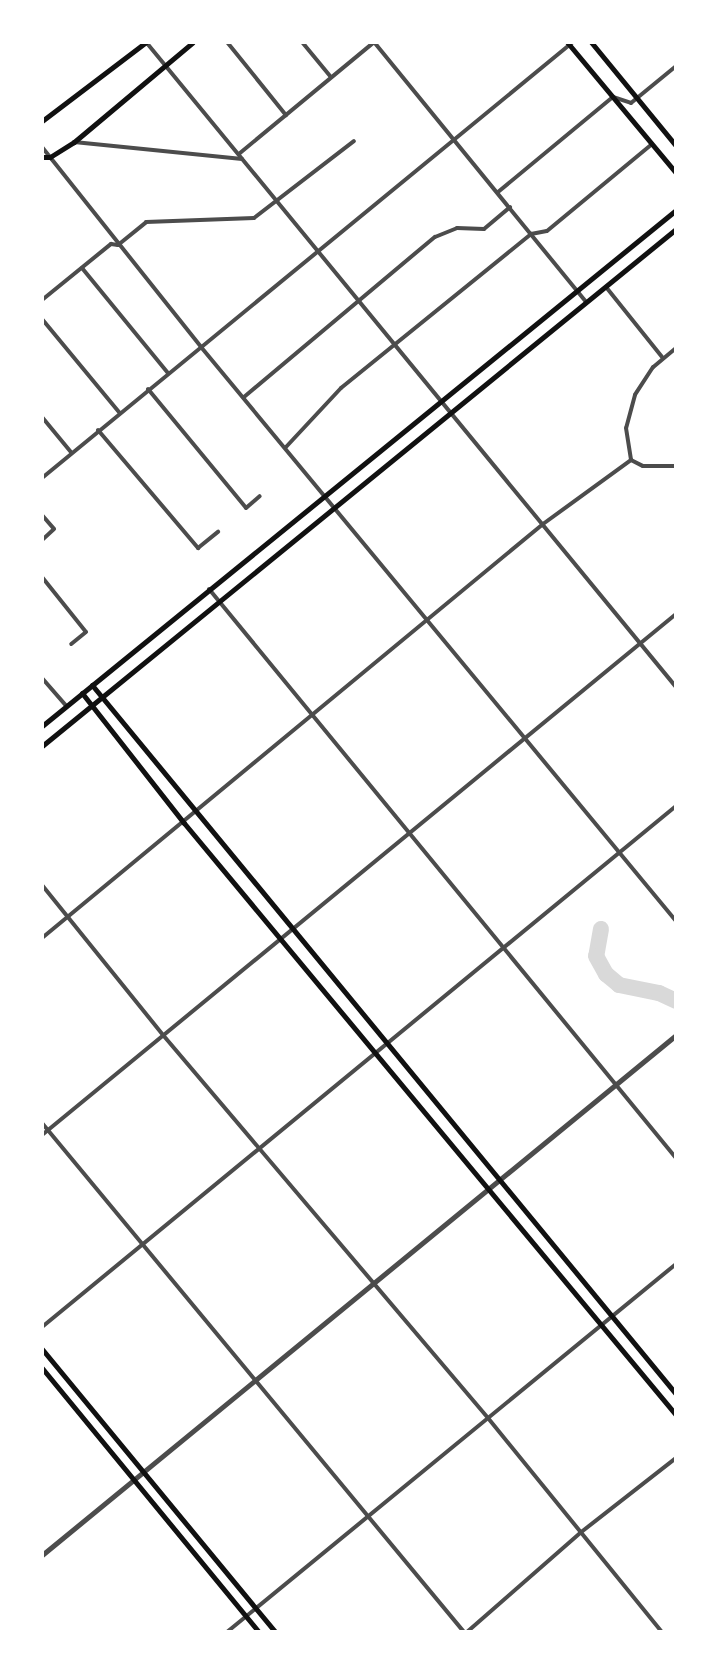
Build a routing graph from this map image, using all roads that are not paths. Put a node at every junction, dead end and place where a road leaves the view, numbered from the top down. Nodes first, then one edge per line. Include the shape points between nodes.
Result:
1 (146, 42) edge
2 (193, 42) edge
3 (227, 42) edge
4 (302, 42) edge
5 (374, 42) edge
6 (591, 42) edge
7 (570, 43) edge
8 (168, 65) junction
9 (676, 66) edge
10 (331, 78) junction
11 (613, 97) junction
12 (637, 98) junction
13 (286, 115) junction
14 (42, 121) edge
15 (455, 139) junction
16 (354, 141) dead end
17 (74, 142) junction
18 (652, 144) junction
19 (676, 146) edge
20 (42, 147) edge
21 (239, 153) junction
22 (42, 157) edge
23 (50, 157) junction
24 (244, 159) junction
25 (676, 173) edge
26 (498, 192) junction
27 (279, 201) junction
28 (510, 207) junction
29 (676, 210) edge
30 (676, 229) edge
31 (531, 234) junction
32 (118, 245) junction
33 (318, 252) junction
34 (82, 268) junction
35 (606, 287) junction
36 (578, 291) junction
37 (42, 300) edge
38 (360, 302) junction
39 (586, 302) junction
40 (42, 319) edge
41 (395, 344) junction
42 (201, 347) junction
43 (676, 348) edge
44 (662, 357) junction
45 (168, 373) junction
46 (148, 389) junction
47 (244, 397) junction
48 (440, 399) junction
49 (119, 412) junction
50 (452, 414) junction
51 (42, 417) edge
52 (98, 430) junction
53 (286, 447) junction
54 (71, 453) junction
55 (631, 460) junction
56 (676, 466) edge
57 (42, 478) edge
58 (324, 495) junction
59 (260, 496) dead end
60 (335, 508) junction
61 (42, 515) edge
62 (543, 524) junction
63 (218, 532) dead end
64 (42, 540) edge
65 (42, 577) edge
66 (209, 589) junction
67 (219, 603) junction
68 (676, 614) edge
69 (427, 621) junction
70 (71, 644) dead end
71 (640, 644) junction
72 (42, 678) edge
73 (92, 685) junction
74 (676, 687) edge
75 (82, 693) junction
76 (103, 697) junction
77 (66, 706) junction
78 (92, 706) junction
79 (312, 715) junction
80 (42, 726) edge
81 (523, 738) junction
82 (42, 746) edge
83 (676, 806) edge
84 (197, 810) junction
85 (184, 823) junction
86 (408, 834) junction
87 (620, 853) junction
88 (42, 885) edge
89 (68, 917) junction
90 (676, 921) edge
91 (294, 928) junction
92 (42, 938) edge
93 (281, 938) junction
94 (504, 948) junction
95 (163, 1035) junction
96 (676, 1035) edge
97 (389, 1043) junction
98 (376, 1053) junction
99 (615, 1085) junction
100 (42, 1123) edge
101 (48, 1130) junction
102 (42, 1135) edge
103 (259, 1151) junction
104 (676, 1158) edge
105 (500, 1178) junction
106 (488, 1189) junction
107 (144, 1244) junction
108 (676, 1264) edge
109 (373, 1284) junction
110 (612, 1317) junction
111 (601, 1325) junction
112 (42, 1327) edge
113 (42, 1349) edge
114 (42, 1368) edge
115 (258, 1381) junction
116 (676, 1394) edge
117 (676, 1415) edge
118 (488, 1418) junction
119 (676, 1458) edge
120 (143, 1474) junction
121 (134, 1482) junction
122 (368, 1516) junction
123 (580, 1533) junction
124 (42, 1555) edge
125 (256, 1609) junction
126 (247, 1616) junction
127 (227, 1632) edge
128 (259, 1632) edge
129 (275, 1632) edge
130 (466, 1632) edge
131 (662, 1632) edge

1 - 8 street
1 - 14 main road
2 - 8 main road
3 - 13 street
4 - 10 street
5 - 10 street
5 - 15 street
6 - 12 main road
7 - 11 main road
7 - 15 street
8 - 17 main road
8 - 21 street
9 - 12 street
10 - 13 street
11 - 12 street via 631,103
11 - 18 main road
11 - 26 street
12 - 19 main road
13 - 21 street
15 - 26 street
15 - 33 street
16 - 27 street
17 - 23 main road
17 - 24 street
18 - 25 main road
18 - 31 street via 547,231
20 - 23 street
21 - 24 street
22 - 23 main road
23 - 32 street
24 - 27 street
26 - 28 street
27 - 32 street via 254,218 146,222
27 - 33 street
28 - 31 street
28 - 38 street via 484,229 457,228 435,237
29 - 36 main road
30 - 35 main road
31 - 36 street
31 - 41 street
32 - 34 street via 111,244
32 - 42 street
33 - 38 street
33 - 42 street
34 - 37 street
34 - 45 street
35 - 39 main road
35 - 44 street
36 - 39 street
36 - 48 main road
38 - 41 street
38 - 47 street
39 - 50 main road
40 - 49 street
41 - 48 street
41 - 53 street via 341,388
42 - 45 street
42 - 47 street
43 - 44 street
44 - 55 street via 635,395 626,428
45 - 46 street
46 - 49 street
46 - 59 street via 246,508
47 - 53 street
48 - 50 street
48 - 58 main road
49 - 52 street
50 - 60 main road
50 - 62 street
51 - 54 street
52 - 54 street
52 - 63 street via 198,548
53 - 58 street
54 - 57 street
55 - 56 street via 643,466
55 - 62 street
58 - 60 street
58 - 66 main road
60 - 67 main road
60 - 69 street
61 - 64 street via 54,529
62 - 69 street
62 - 71 street
65 - 70 street via 86,632
66 - 67 street
66 - 73 main road
67 - 76 main road
67 - 79 street
68 - 71 street
69 - 79 street
69 - 81 street
71 - 74 street
71 - 81 street
72 - 77 street
73 - 75 main road
73 - 76 main road
75 - 77 main road
75 - 78 main road
76 - 78 main road
76 - 84 main road
77 - 80 main road
78 - 82 main road
78 - 85 main road
79 - 84 street
79 - 86 street
81 - 86 street
81 - 87 street
83 - 87 street
84 - 85 street
84 - 91 main road
85 - 89 street
85 - 93 main road
86 - 91 street
86 - 94 street
87 - 90 street
87 - 94 street
88 - 89 street
89 - 92 street
89 - 95 street
91 - 93 street
91 - 97 main road
93 - 95 street
93 - 98 main road
94 - 97 street
94 - 99 street
95 - 101 street
95 - 103 street
96 - 99 street
97 - 98 street
97 - 105 main road
98 - 103 street
98 - 106 main road
99 - 104 street
99 - 105 street
100 - 101 street
101 - 102 street
101 - 107 street
103 - 107 street
103 - 109 street
105 - 106 street
105 - 110 main road
106 - 109 street
106 - 111 main road
107 - 112 street
107 - 115 street
108 - 110 street
109 - 115 street
109 - 118 street
110 - 111 street
110 - 116 main road
111 - 117 main road
111 - 118 street
113 - 120 main road
114 - 121 main road
115 - 120 street
115 - 122 street
118 - 122 street
118 - 123 street
119 - 123 street
120 - 121 street
120 - 125 main road
121 - 124 street
121 - 126 main road
122 - 125 street
122 - 130 street
123 - 130 street
123 - 131 street
125 - 126 street
125 - 129 main road
126 - 127 street
126 - 128 main road

